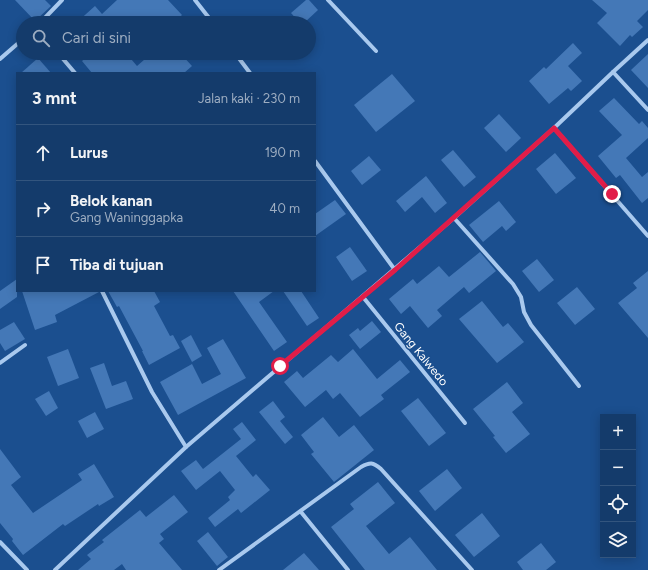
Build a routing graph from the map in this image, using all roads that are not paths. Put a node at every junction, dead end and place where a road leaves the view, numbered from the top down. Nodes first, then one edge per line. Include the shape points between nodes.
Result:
1 (62, 0) edge
2 (195, 0) edge
3 (328, 0) edge
4 (47, 16) edge
5 (208, 16) edge
6 (648, 40) edge
7 (16, 45) edge
8 (376, 51) dead end
9 (0, 60) edge
10 (64, 60) edge
11 (240, 60) edge
12 (75, 72) edge
13 (249, 72) edge
14 (613, 72) junction
15 (648, 110) edge
16 (554, 128) junction
17 (316, 162) edge
18 (454, 218) junction
19 (648, 236) edge
20 (395, 270) junction
21 (102, 292) edge
22 (363, 297) junction
23 (25, 345) dead end
24 (0, 363) edge
25 (579, 386) dead end
26 (465, 423) dead end
27 (186, 447) junction
28 (301, 512) junction
29 (0, 542) edge
30 (27, 570) edge
31 (55, 570) edge
32 (219, 570) edge
33 (348, 570) edge
34 (472, 570) edge

1 - 4 street
2 - 5 street
3 - 8 street
6 - 14 street
7 - 9 street
10 - 12 street
11 - 13 street
14 - 15 street
14 - 16 street
16 - 18 street
16 - 19 street
17 - 20 street
18 - 20 street
18 - 25 street via 513,284 521,297 524,312 531,325
20 - 22 street
21 - 27 street via 152,392
22 - 26 street, Gang Kalwedo
22 - 27 street
23 - 24 street
27 - 31 street
28 - 32 street
28 - 33 street
28 - 34 street via 361,467 374,463
29 - 30 street

